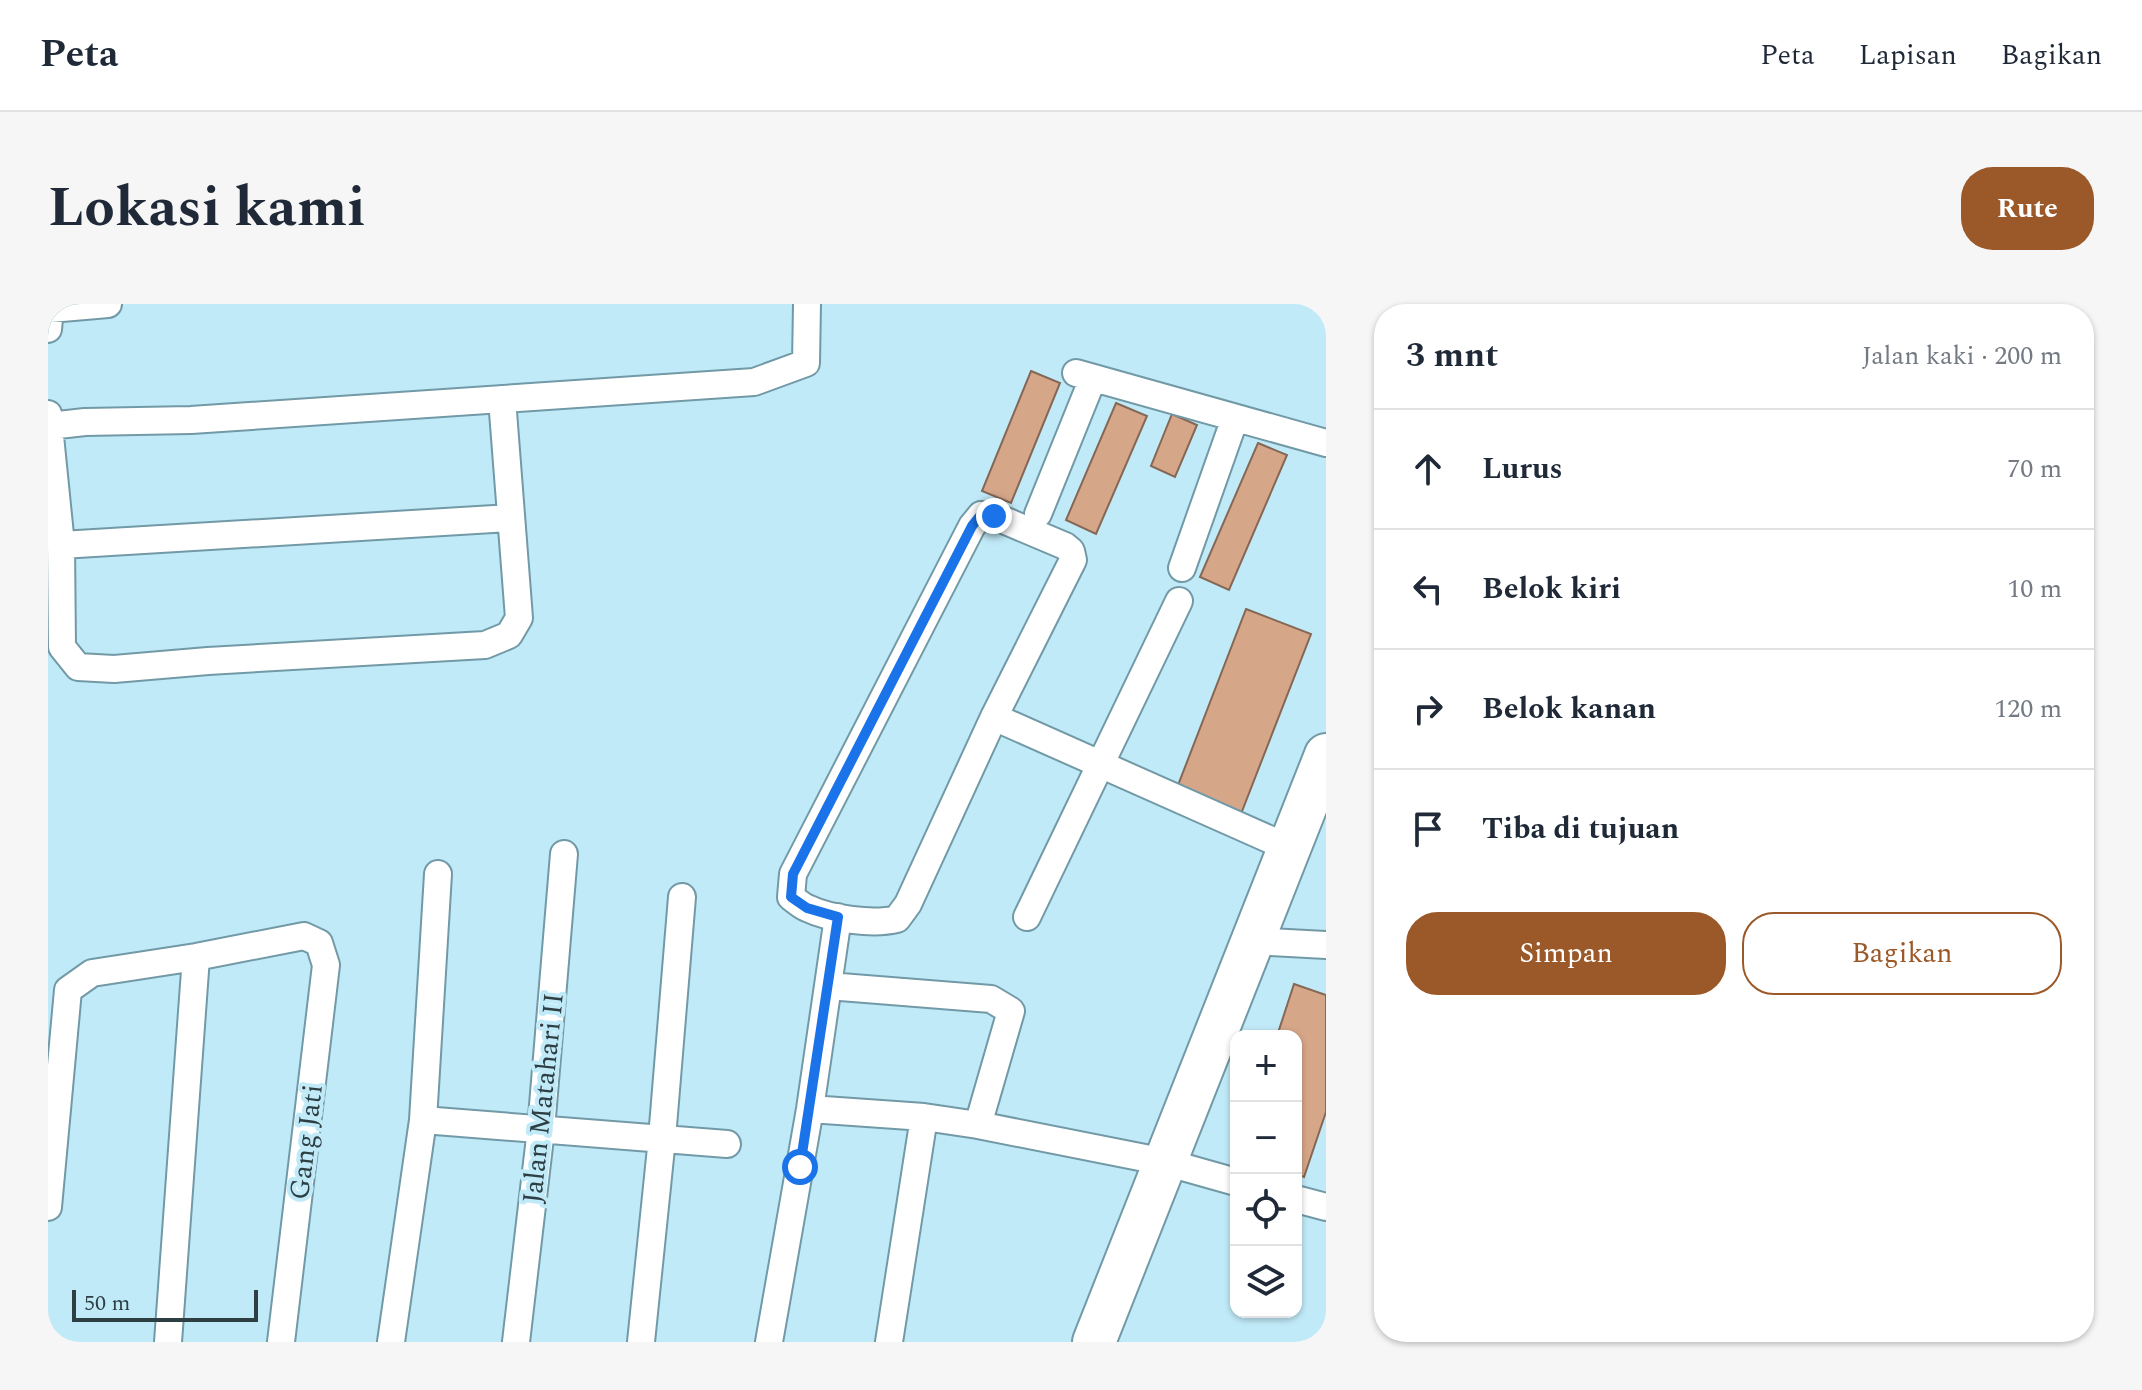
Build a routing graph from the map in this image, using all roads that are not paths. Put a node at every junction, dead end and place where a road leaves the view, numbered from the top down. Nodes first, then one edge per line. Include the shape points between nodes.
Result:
1 (108, 304) edge
2 (807, 304) edge
3 (50, 314) edge
4 (502, 399) junction
5 (48, 414) edge
6 (1235, 418) junction
7 (49, 426) edge
8 (1326, 443) edge
9 (1038, 514) dead end
10 (511, 518) junction
11 (61, 545) junction
12 (1182, 568) dead end
13 (1179, 601) dead end
14 (994, 717) junction
15 (1326, 755) edge
16 (1100, 764) junction
17 (1289, 848) junction
18 (564, 854) dead end
19 (438, 874) dead end
20 (682, 897) dead end
21 (838, 917) junction
22 (1027, 917) dead end
23 (1252, 941) junction
24 (1326, 945) edge
25 (196, 957) junction
26 (828, 986) junction
27 (810, 1109) junction
28 (924, 1117) junction
29 (423, 1120) junction
30 (978, 1125) junction
31 (541, 1129) junction
32 (662, 1138) junction
33 (727, 1144) dead end
34 (1165, 1162) junction
35 (1230, 1180) edge
36 (1302, 1201) edge
37 (48, 1207) edge
38 (1326, 1207) edge
39 (168, 1342) edge
40 (281, 1342) edge
41 (391, 1342) edge
42 (516, 1342) edge
43 (641, 1342) edge
44 (769, 1342) edge
45 (889, 1342) edge
46 (1094, 1342) edge

1 - 3 street
2 - 4 street via 806,363 754,382
4 - 7 street
4 - 10 street
5 - 7 street
6 - 8 street
6 - 9 street via 1085,375
6 - 12 street
7 - 11 street
10 - 11 street
10 - 11 street via 519,618 509,635 485,645 114,669 78,667 62,647
13 - 16 street
14 - 16 street
14 - 21 street via 897,919
14 - 21 street via 1073,560 1065,546 981,515 793,874 791,897
15 - 17 main road
16 - 17 street
16 - 22 street
17 - 23 main road
18 - 31 street, Jalan Matahari II
19 - 29 street
20 - 32 street
21 - 26 street
23 - 24 street
23 - 34 main road
25 - 37 street via 92,973 68,990
25 - 39 street
25 - 40 street, Gang Jati via 304,936 319,943 326,965
26 - 27 street
26 - 30 street via 991,999 1011,1011
27 - 28 street
27 - 44 street
28 - 30 street
28 - 45 street
29 - 31 street
29 - 41 street
30 - 34 street
31 - 32 street
31 - 42 street, Jalan Matahari II
32 - 33 street
32 - 43 street
34 - 35 street
34 - 46 main road
36 - 38 street

